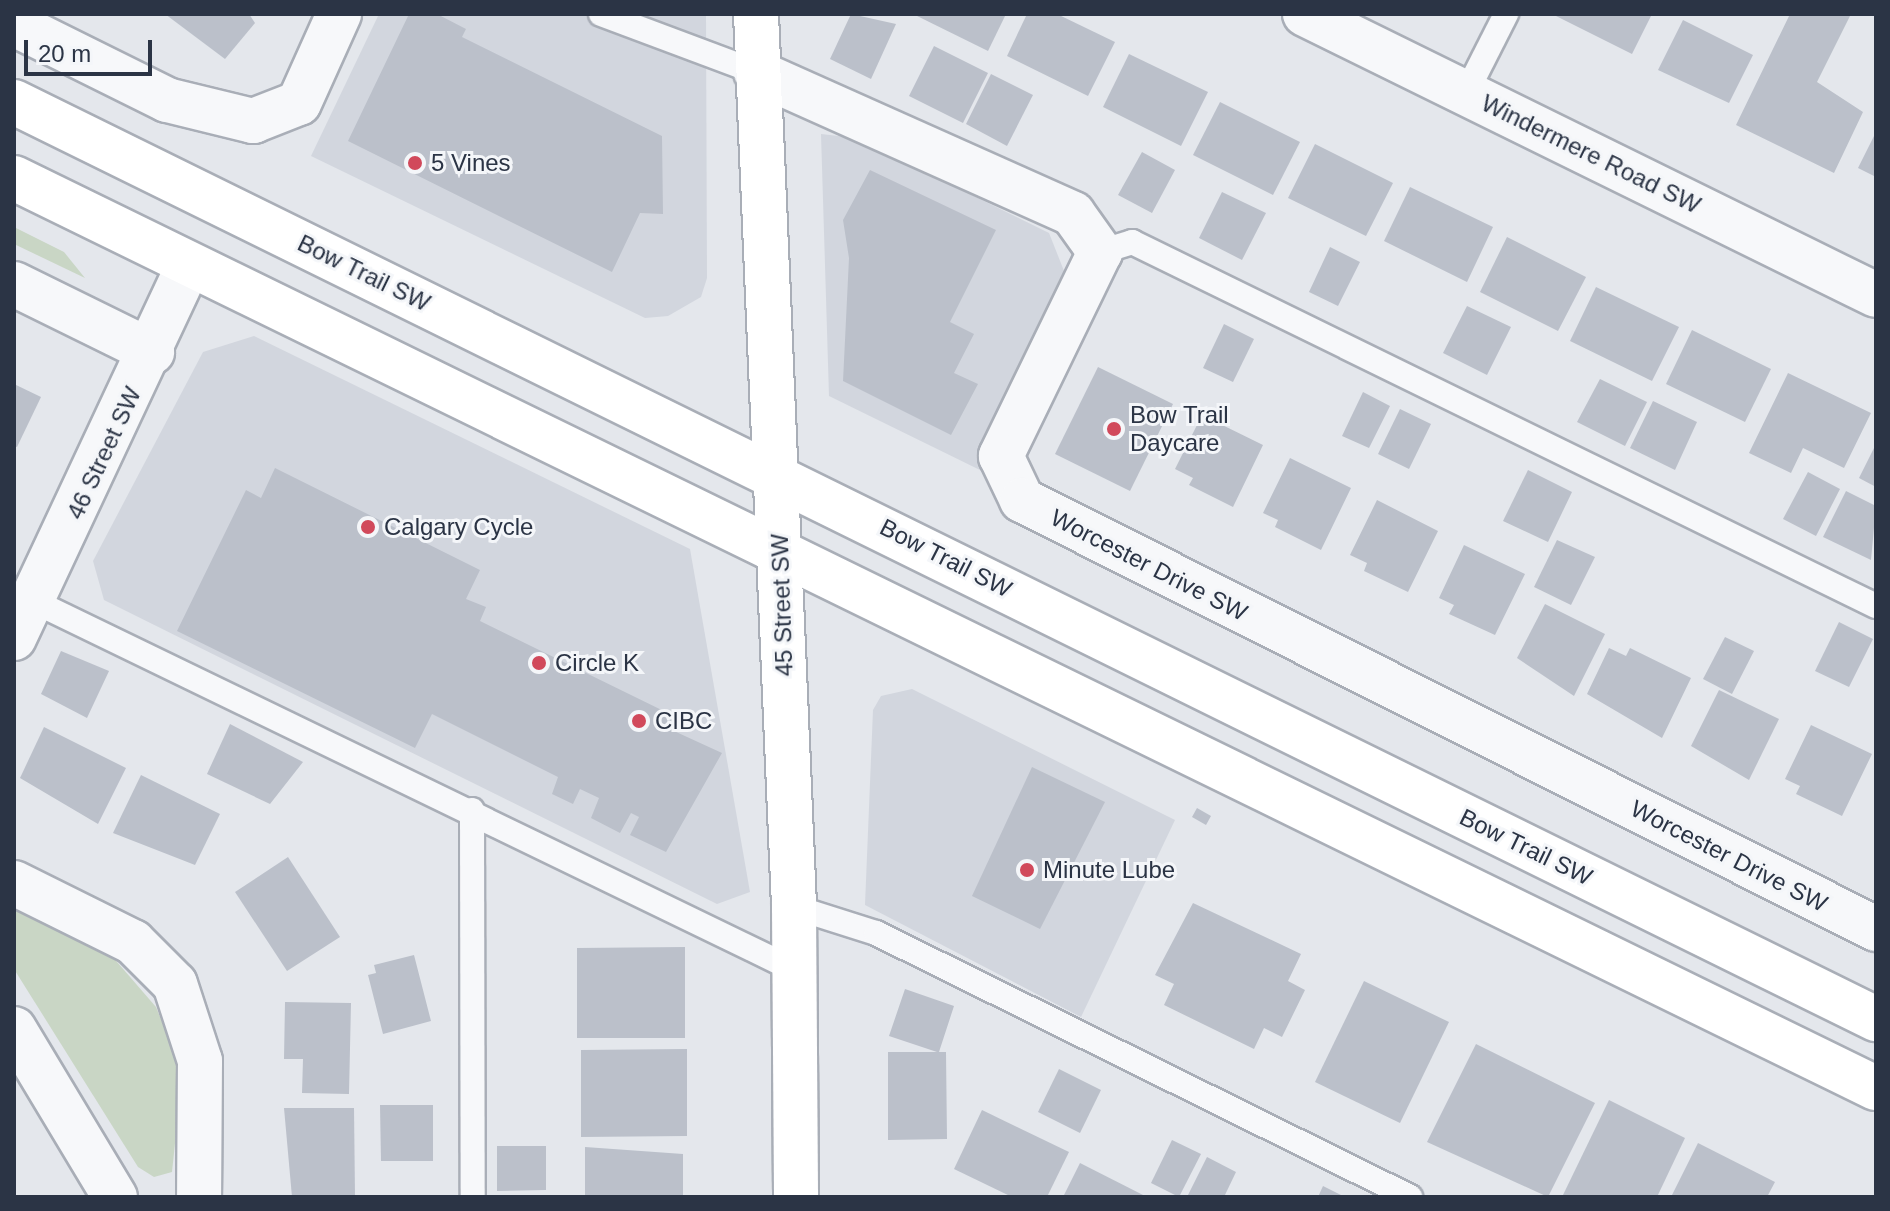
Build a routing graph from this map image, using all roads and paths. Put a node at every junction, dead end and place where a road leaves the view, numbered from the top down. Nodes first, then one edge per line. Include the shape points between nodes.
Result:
1 (339, 14) edge
2 (601, 14) edge
3 (756, 14) edge
4 (1305, 14) edge
5 (1506, 14) edge
6 (14, 24) edge
7 (756, 72) junction
8 (1466, 93) junction
9 (14, 102) edge
10 (14, 178) edge
11 (1100, 252) junction
12 (189, 265) junction
13 (14, 284) edge
14 (1876, 295) edge
15 (152, 352) junction
16 (774, 472) junction
17 (782, 558) junction
18 (1876, 606) edge
19 (21, 610) edge
20 (472, 810) junction
21 (14, 883) edge
22 (794, 907) junction
23 (1876, 929) edge
24 (795, 970) junction
25 (1876, 1019) edge
26 (14, 1029) edge
27 (1876, 1088) edge
28 (115, 1197) edge
29 (199, 1197) edge
30 (473, 1197) edge
31 (796, 1197) edge
32 (1410, 1197) edge

1 - 6 street via 299,103 253,121 167,100
2 - 7 lane
3 - 7 main road, 45 Street SW
4 - 8 street, Windermere Road SW
5 - 8 lane
7 - 11 street via 1073,214
7 - 16 main road, 45 Street SW
8 - 14 street, Windermere Road SW
9 - 16 main road, Bow Trail SW
10 - 12 main road
11 - 18 lane via 1132,242
11 - 23 street, Worcester Drive SW via 1055,354 1001,456 1022,500
12 - 15 street, 46 Street SW
12 - 17 main road
13 - 15 street
15 - 19 street, 46 Street SW
16 - 17 main road, 45 Street SW
16 - 25 main road, Bow Trail SW
17 - 22 main road, 45 Street SW
17 - 27 main road
19 - 20 lane
20 - 24 lane
20 - 30 lane
21 - 29 street via 133,942 175,984 200,1061
22 - 24 main road, 45 Street SW
22 - 32 lane via 876,933
24 - 31 main road, 45 Street SW
26 - 28 street

